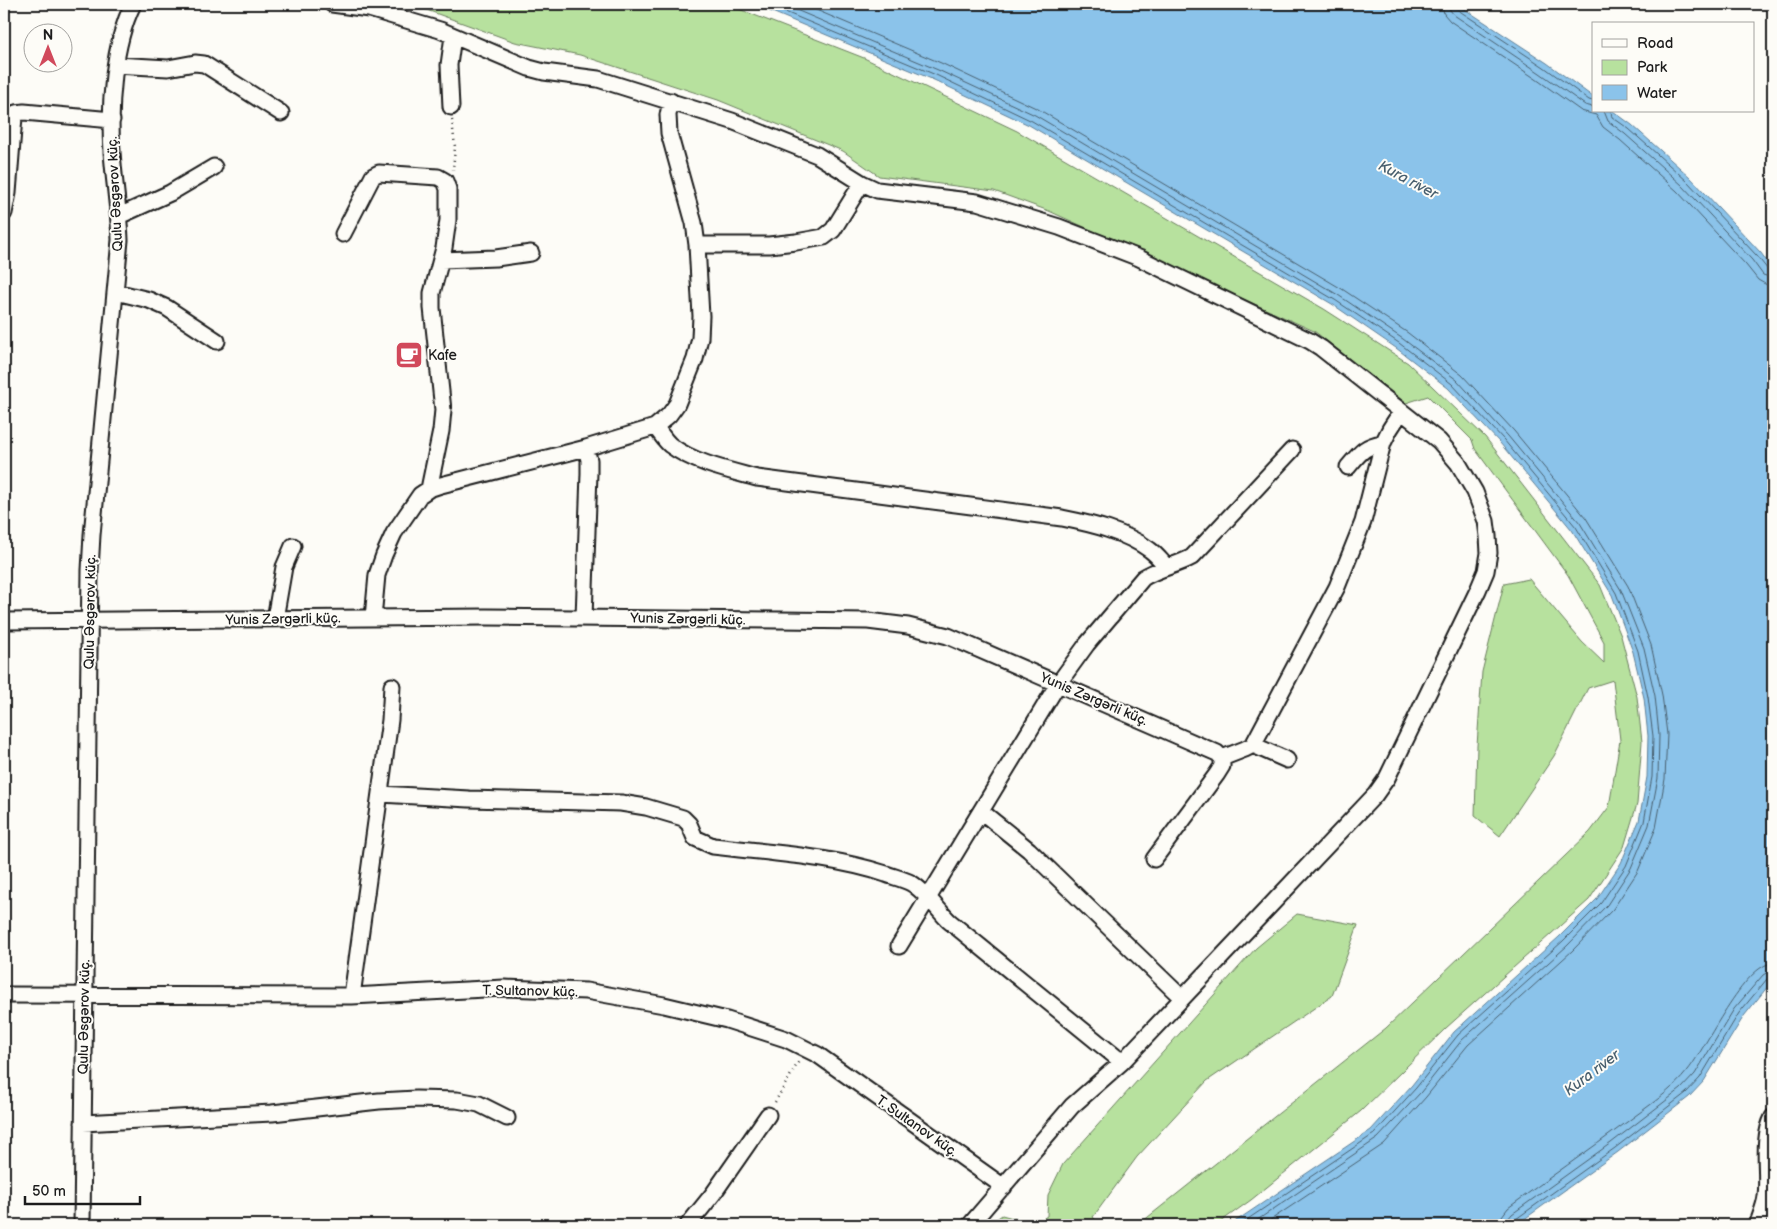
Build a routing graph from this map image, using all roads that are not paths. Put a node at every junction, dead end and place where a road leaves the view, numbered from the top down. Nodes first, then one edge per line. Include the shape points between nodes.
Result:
1 (133, 4) edge
2 (332, 4) edge
3 (454, 36) junction
4 (116, 65) junction
5 (671, 101) junction
6 (451, 107) road end
7 (281, 113) dead end
8 (112, 120) junction
9 (214, 167) dead end
10 (862, 183) junction
11 (4, 213) edge
12 (119, 216) junction
13 (343, 234) dead end
14 (697, 246) junction
15 (531, 253) dead end
16 (441, 260) junction
17 (116, 292) junction
18 (217, 341) dead end
19 (1402, 412) junction
20 (655, 426) junction
21 (1383, 443) junction
22 (586, 448) junction
23 (1292, 450) dead end
24 (1348, 466) dead end
25 (429, 489) junction
26 (293, 546) dead end
27 (1167, 567) junction
28 (373, 618) junction
29 (584, 618) junction
30 (274, 619) junction
31 (90, 620) junction
32 (4, 621) edge
33 (1058, 684) junction
34 (392, 686) dead end
35 (1253, 745) junction
36 (1222, 758) junction
37 (1287, 760) dead end
38 (380, 794) junction
39 (982, 812) junction
40 (1154, 859) dead end
41 (929, 900) junction
42 (899, 946) dead end
43 (4, 995) edge
44 (84, 996) junction
45 (352, 996) junction
46 (1182, 998) junction
47 (1122, 1062) junction
48 (768, 1115) road end
49 (1773, 1117) edge
50 (507, 1118) dead end
51 (83, 1123) junction
52 (1004, 1187) junction
53 (82, 1225) edge
54 (688, 1225) edge
55 (970, 1225) edge
56 (1755, 1225) edge

1 - 4 street, Qulu Əsgərov küç.
2 - 3 street via 393,15
3 - 5 street via 529,68 598,79
3 - 6 street via 448,65
4 - 7 street via 168,68 204,64
4 - 8 street, Qulu Əsgərov küç.
5 - 10 street via 732,120 817,155
5 - 14 street via 669,133 694,223
8 - 11 street via 16,113
8 - 12 street, Qulu Əsgərov küç.
9 - 12 street via 170,193
10 - 14 street via 833,230 824,237 769,245
10 - 19 street via 894,193 977,202 1059,227 1139,258 1310,341
12 - 17 street, Qulu Əsgərov küç.
13 - 16 street via 373,176 380,173 438,177 448,188 448,220
14 - 20 street via 700,338 677,404
15 - 16 street
16 - 25 street via 432,293 432,308 443,410
17 - 18 street via 167,308
17 - 31 street, Qulu Əsgərov küç. via 92,534
19 - 21 street
19 - 46 street via 1439,441 1458,463 1475,492 1488,536 1486,571 1392,769 1375,795
20 - 22 street
20 - 27 street via 668,444 722,469 757,478 1076,521 1139,543
21 - 24 street via 1371,445
21 - 35 street via 1363,522 1337,587
22 - 25 street
22 - 29 street via 589,473
23 - 27 street via 1192,557
25 - 28 street via 420,495 394,533 384,555
26 - 30 street via 284,567
27 - 33 street via 1143,578
28 - 29 street, Yunis Zərgərli küç.
28 - 30 street, Yunis Zərgərli küç.
29 - 33 street, Yunis Zərgərli küç. via 868,621 908,626 948,636
30 - 31 street, Yunis Zərgərli küç.
31 - 32 street, Yunis Zərgərli küç.
31 - 44 street, Qulu Əsgərov küç.
33 - 36 street, Yunis Zərgərli küç. via 1202,745
33 - 39 street
34 - 38 street
35 - 36 street
35 - 37 street
36 - 40 street via 1217,774
38 - 41 street via 621,803 646,807 683,818 695,838 703,843 865,867 911,883
38 - 45 street
39 - 41 street
39 - 46 street via 1030,850
41 - 42 street
41 - 47 street
43 - 44 street, T. Sultanov küç.
44 - 45 street, T. Sultanov küç.
44 - 51 street, Qulu Əsgərov küç.
45 - 52 street, T. Sultanov küç. via 504,988 586,991 727,1020 786,1039 826,1061
46 - 47 street
47 - 52 street via 1072,1106
48 - 54 street
49 - 56 street via 1769,1125 1766,1196
50 - 51 street via 479,1104 416,1099 272,1113
51 - 53 street, Qulu Əsgərov küç.
52 - 55 street

